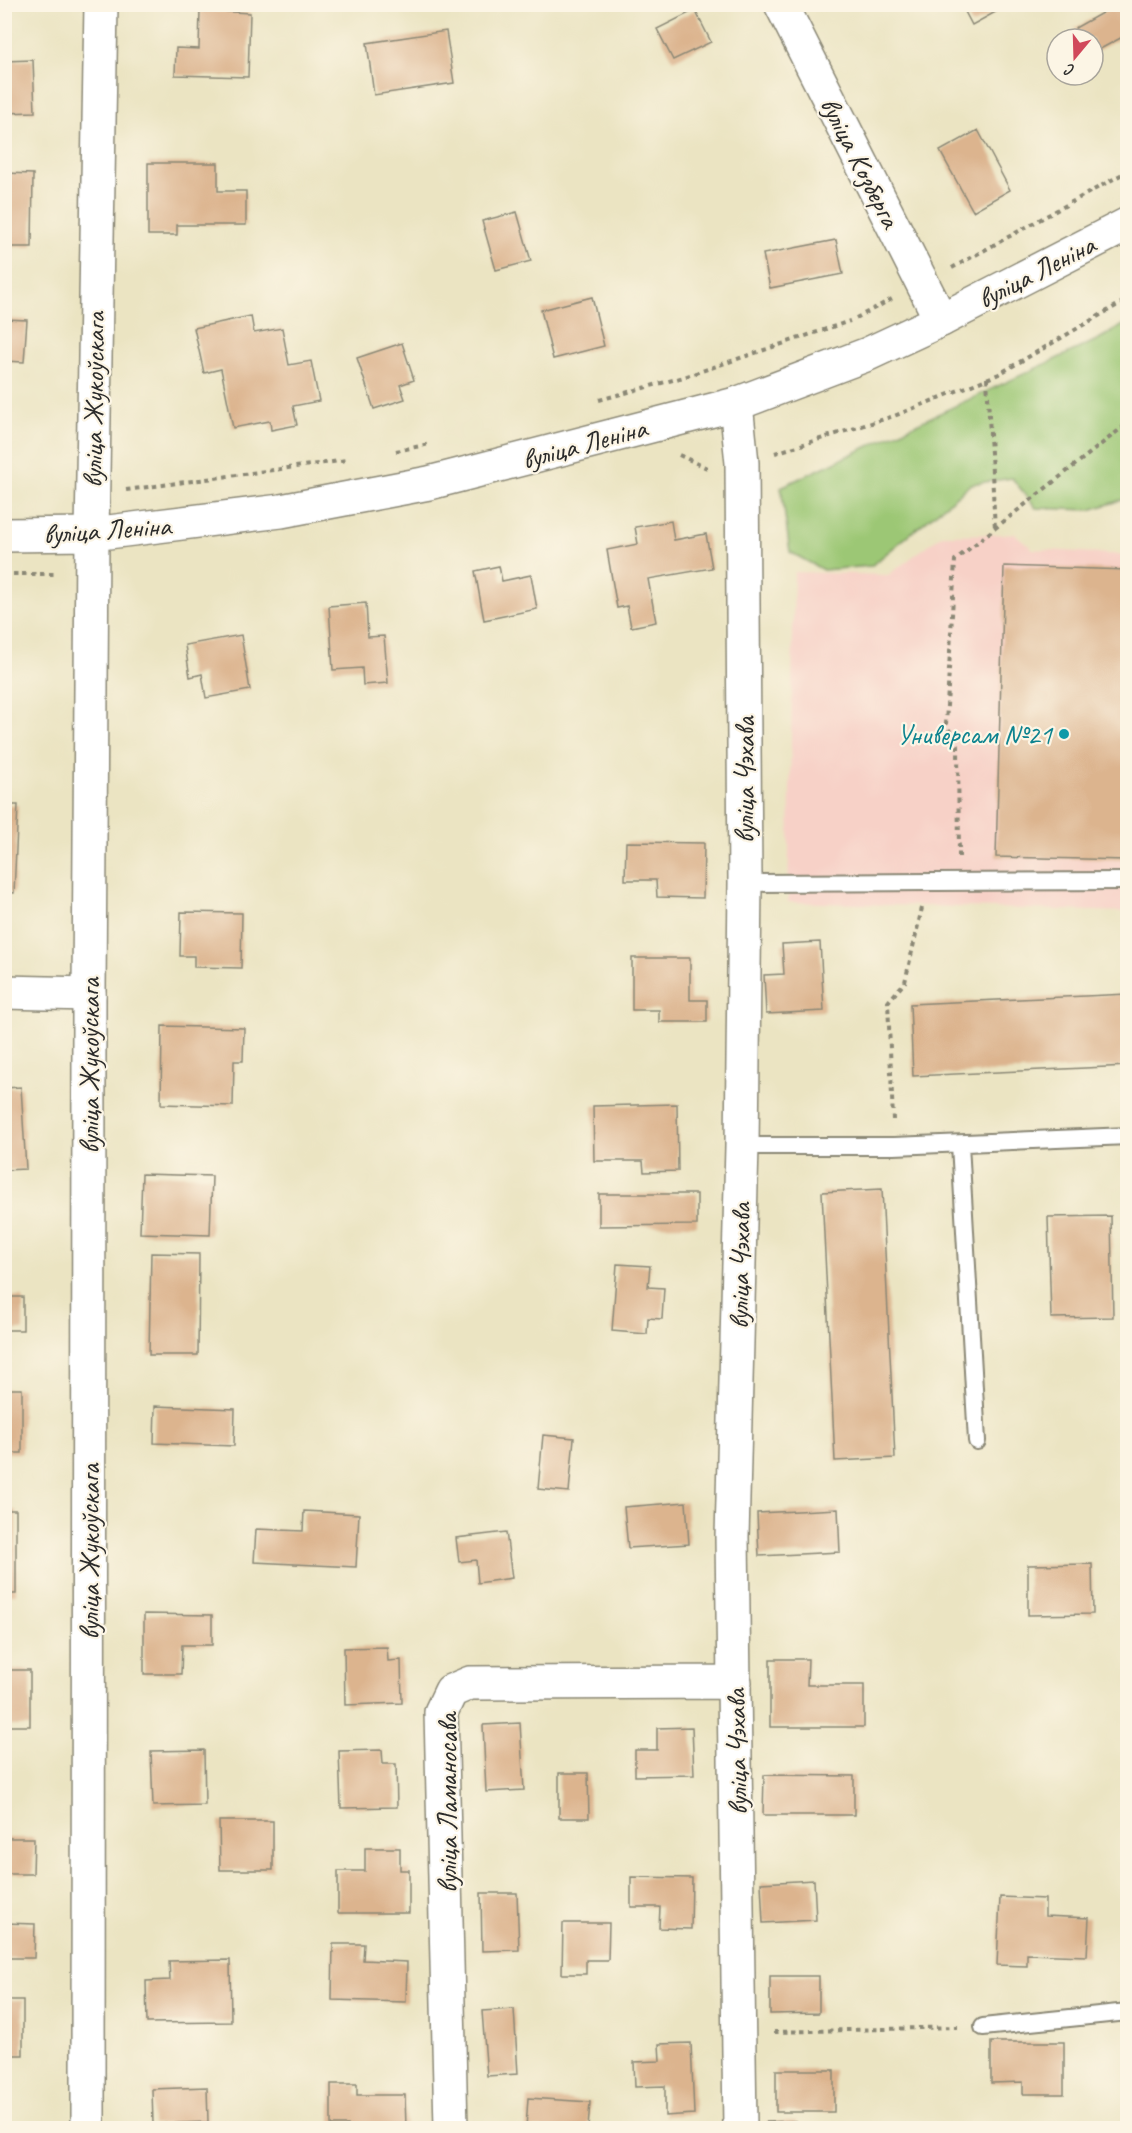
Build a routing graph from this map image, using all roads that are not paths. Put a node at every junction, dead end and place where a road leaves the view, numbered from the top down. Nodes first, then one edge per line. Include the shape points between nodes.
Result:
1 (101, 4) edge
2 (781, 4) edge
3 (1128, 224) edge
4 (940, 320) junction
5 (736, 404) junction
6 (92, 534) junction
7 (4, 535) edge
8 (1128, 881) edge
9 (744, 883) junction
10 (4, 992) edge
11 (89, 994) junction
12 (1128, 1136) edge
13 (960, 1144) junction
14 (742, 1146) junction
15 (977, 1441) dead end
16 (735, 1682) junction
17 (1128, 2012) edge
18 (983, 2027) road end
19 (88, 2128) edge
20 (451, 2128) edge
21 (740, 2128) edge

1 - 6 street, вуліца Жукоўскага
2 - 4 street, вуліца Козберга
3 - 4 street, вуліца Леніна
4 - 5 street, вуліца Леніна via 868,354
5 - 6 street, вуліца Леніна via 429,483 281,511
5 - 9 street, вуліца Чэхава via 742,463
6 - 7 street, вуліца Леніна
6 - 11 street, вуліца Жукоўскага
8 - 9 lane
9 - 14 street, вуліца Чэхава
10 - 11 street
11 - 19 street, вуліца Жукоўскага
12 - 13 lane
13 - 14 lane
13 - 15 lane
14 - 16 street, вуліца Чэхава via 732,1537
16 - 20 street, вуліца Ламаносава via 470,1683 451,1691 441,1712
16 - 21 street, вуліца Чэхава
17 - 18 lane

